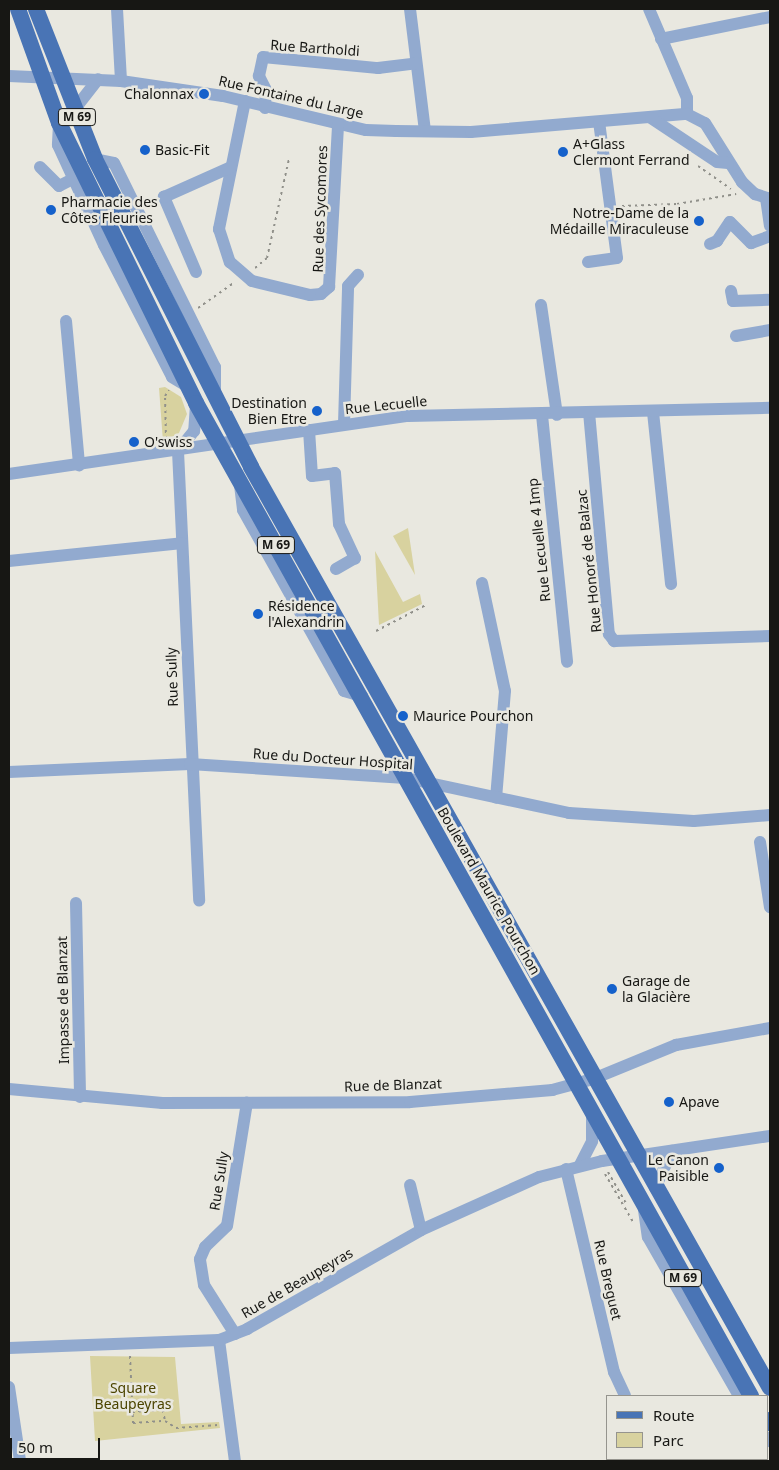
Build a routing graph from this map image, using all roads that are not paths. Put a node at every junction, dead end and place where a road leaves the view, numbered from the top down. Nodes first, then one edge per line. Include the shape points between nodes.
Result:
1 (18, 9) edge
2 (36, 9) edge
3 (117, 9) edge
4 (410, 9) edge
5 (649, 9) edge
6 (766, 15) edge
7 (661, 39) junction
8 (416, 63) junction
9 (43, 75) junction
10 (62, 75) junction
11 (9, 76) edge
12 (98, 79) junction
13 (121, 81) junction
14 (245, 101) junction
15 (264, 108) junction
16 (74, 110) junction
17 (687, 114) junction
18 (651, 118) junction
19 (600, 122) junction
20 (59, 123) junction
21 (338, 124) junction
22 (425, 131) junction
23 (95, 159) junction
24 (728, 163) junction
25 (40, 167) dead end
26 (231, 168) junction
27 (73, 179) junction
28 (768, 198) edge
29 (770, 226) edge
30 (770, 236) edge
31 (710, 244) dead end
32 (588, 262) dead end
33 (196, 272) dead end
34 (358, 275) dead end
35 (731, 291) dead end
36 (768, 300) dead end
37 (542, 305) dead end
38 (66, 322) dead end
39 (770, 330) edge
40 (736, 336) dead end
41 (179, 387) junction
42 (215, 390) junction
43 (196, 402) junction
44 (770, 408) edge
45 (590, 412) junction
46 (653, 412) junction
47 (542, 415) junction
48 (557, 415) junction
49 (344, 424) junction
50 (309, 430) junction
51 (240, 441) junction
52 (219, 445) junction
53 (173, 452) junction
54 (79, 465) junction
55 (9, 474) edge
56 (182, 543) junction
57 (9, 561) edge
58 (336, 569) dead end
59 (482, 583) dead end
60 (672, 584) dead end
61 (770, 636) edge
62 (567, 662) dead end
63 (190, 764) junction
64 (9, 772) edge
65 (406, 778) junction
66 (429, 782) junction
67 (496, 798) junction
68 (770, 815) edge
69 (760, 842) dead end
70 (199, 901) dead end
71 (76, 903) dead end
72 (770, 907) edge
73 (770, 1031) edge
74 (594, 1079) junction
75 (575, 1084) junction
76 (9, 1089) edge
77 (80, 1097) junction
78 (247, 1103) junction
79 (592, 1115) junction
80 (770, 1136) edge
81 (672, 1151) junction
82 (636, 1156) junction
83 (615, 1159) junction
84 (580, 1165) junction
85 (566, 1169) junction
86 (410, 1185) dead end
87 (654, 1188) junction
88 (644, 1210) junction
89 (421, 1230) junction
90 (235, 1334) junction
91 (219, 1340) junction
92 (9, 1348) edge
93 (9, 1387) edge
94 (770, 1388) edge
95 (625, 1395) edge
96 (738, 1395) edge
97 (750, 1395) edge
98 (20, 1461) edge
99 (235, 1461) edge

1 - 9 main road, M 69
2 - 10 main road, M 69
3 - 13 street
4 - 8 street
5 - 7 street
6 - 7 street
7 - 17 street via 687,98
8 - 15 street, Rue Bartholdi via 378,68 263,57 259,76 266,90
8 - 22 street
9 - 10 street, Rue Fontaine du Large
9 - 11 street, Rue Fontaine du Large
9 - 20 main road, Boulevard Maurice Pourchon / M 69
10 - 12 street, Rue Fontaine du Large
10 - 16 main road, Boulevard Maurice Pourchon / M 69
12 - 13 street, Rue Fontaine du Large
12 - 16 street
13 - 14 street, Rue Fontaine du Large
14 - 15 street, Rue Fontaine du Large
14 - 26 street
15 - 21 street, Rue Fontaine du Large
16 - 23 main road, Boulevard Maurice Pourchon / M 69
17 - 18 street, Rue Fontaine du Large
17 - 24 street via 704,123
18 - 19 street, Rue Fontaine du Large
18 - 24 street via 718,162
19 - 22 street, Rue Fontaine du Large
19 - 32 street via 617,258
20 - 27 street, Boulevard Maurice Pourchon via 58,145
20 - 41 main road, Boulevard Maurice Pourchon / M 69
21 - 22 street, Rue Fontaine du Large
21 - 26 street, Rue des Sycomores via 329,287 321,294 310,295 243,277 220,238
23 - 42 main road, Boulevard Maurice Pourchon / M 69
23 - 42 street, Boulevard Maurice Pourchon via 114,163 215,367
24 - 28 street via 746,186
25 - 27 street via 59,186
26 - 33 street via 164,197 163,205
27 - 41 street, Boulevard Maurice Pourchon
28 - 29 street
30 - 31 street via 751,243 730,222 717,242
34 - 49 street via 348,286
35 - 36 street via 733,301
37 - 48 street
38 - 54 street
39 - 40 street
41 - 43 main road, Boulevard Maurice Pourchon / M 69
42 - 51 main road, Boulevard Maurice Pourchon / M 69
43 - 52 main road, Boulevard Maurice Pourchon / M 69
43 - 53 street via 194,431
44 - 46 street, Rue Lecuelle
45 - 46 street, Rue Lecuelle
45 - 48 street, Rue Lecuelle
45 - 61 street, Rue Honoré de Balzac via 609,634 614,641
46 - 60 street
47 - 48 street, Rue Lecuelle
47 - 49 street, Rue Lecuelle via 462,414
47 - 62 street, Rue Lecuelle 4 Imp
49 - 50 street, Rue Lecuelle
50 - 51 street, Rue Lecuelle
50 - 58 street via 312,476 335,473 339,524 355,558
51 - 52 street, Rue Lecuelle
51 - 66 main road, Boulevard Maurice Pourchon / M 69
52 - 53 street, Rue Lecuelle
52 - 65 main road, Boulevard Maurice Pourchon / M 69
53 - 54 street, Rue Lecuelle
53 - 56 street, Rue Sully
54 - 55 street, Rue Lecuelle
56 - 57 street
56 - 63 street, Rue Sully
59 - 67 street via 505,691
63 - 64 street, Rue du Docteur Hospital
63 - 65 street, Rue du Docteur Hospital
63 - 70 street, Rue Sully
65 - 66 street, Rue du Docteur Hospital
65 - 75 main road, Boulevard Maurice Pourchon / M 69
66 - 67 street, Rue du Docteur Hospital
66 - 74 main road, Boulevard Maurice Pourchon / M 69
67 - 68 street, Rue du Docteur Hospital via 569,813 694,821
69 - 72 street
71 - 77 street, Impasse de Blanzat
73 - 74 street, Rue de Blanzat via 676,1045
74 - 75 street, Rue de Blanzat
74 - 82 main road, Boulevard Maurice Pourchon / M 69
75 - 78 street, Rue de Blanzat via 410,1102
75 - 79 main road, Boulevard Maurice Pourchon / M 69
76 - 77 street, Rue de Blanzat
77 - 78 street, Rue de Blanzat via 162,1103
78 - 90 street, Rue Sully via 227,1226 205,1247 200,1259 204,1285
79 - 83 main road, Boulevard Maurice Pourchon / M 69
79 - 84 street via 592,1141
80 - 81 street, Rue de Beaupeyras
81 - 82 street, Rue de Beaupeyras
81 - 87 street
82 - 83 street, Rue de Beaupeyras
82 - 87 main road, Boulevard Maurice Pourchon / M 69
83 - 84 street, Rue de Beaupeyras
83 - 88 main road, Boulevard Maurice Pourchon / M 69
84 - 85 street, Rue de Beaupeyras
85 - 89 street, Rue de Beaupeyras via 503,1191
85 - 95 street, Rue Breguet via 614,1372
86 - 89 street
87 - 94 main road, Boulevard Maurice Pourchon / M 69
88 - 96 street via 647,1230
88 - 97 main road, Boulevard Maurice Pourchon / M 69
89 - 90 street, Rue de Beaupeyras
90 - 91 street, Rue de Beaupeyras
91 - 92 street, Rue de Beaupeyras
91 - 99 street
93 - 98 street

